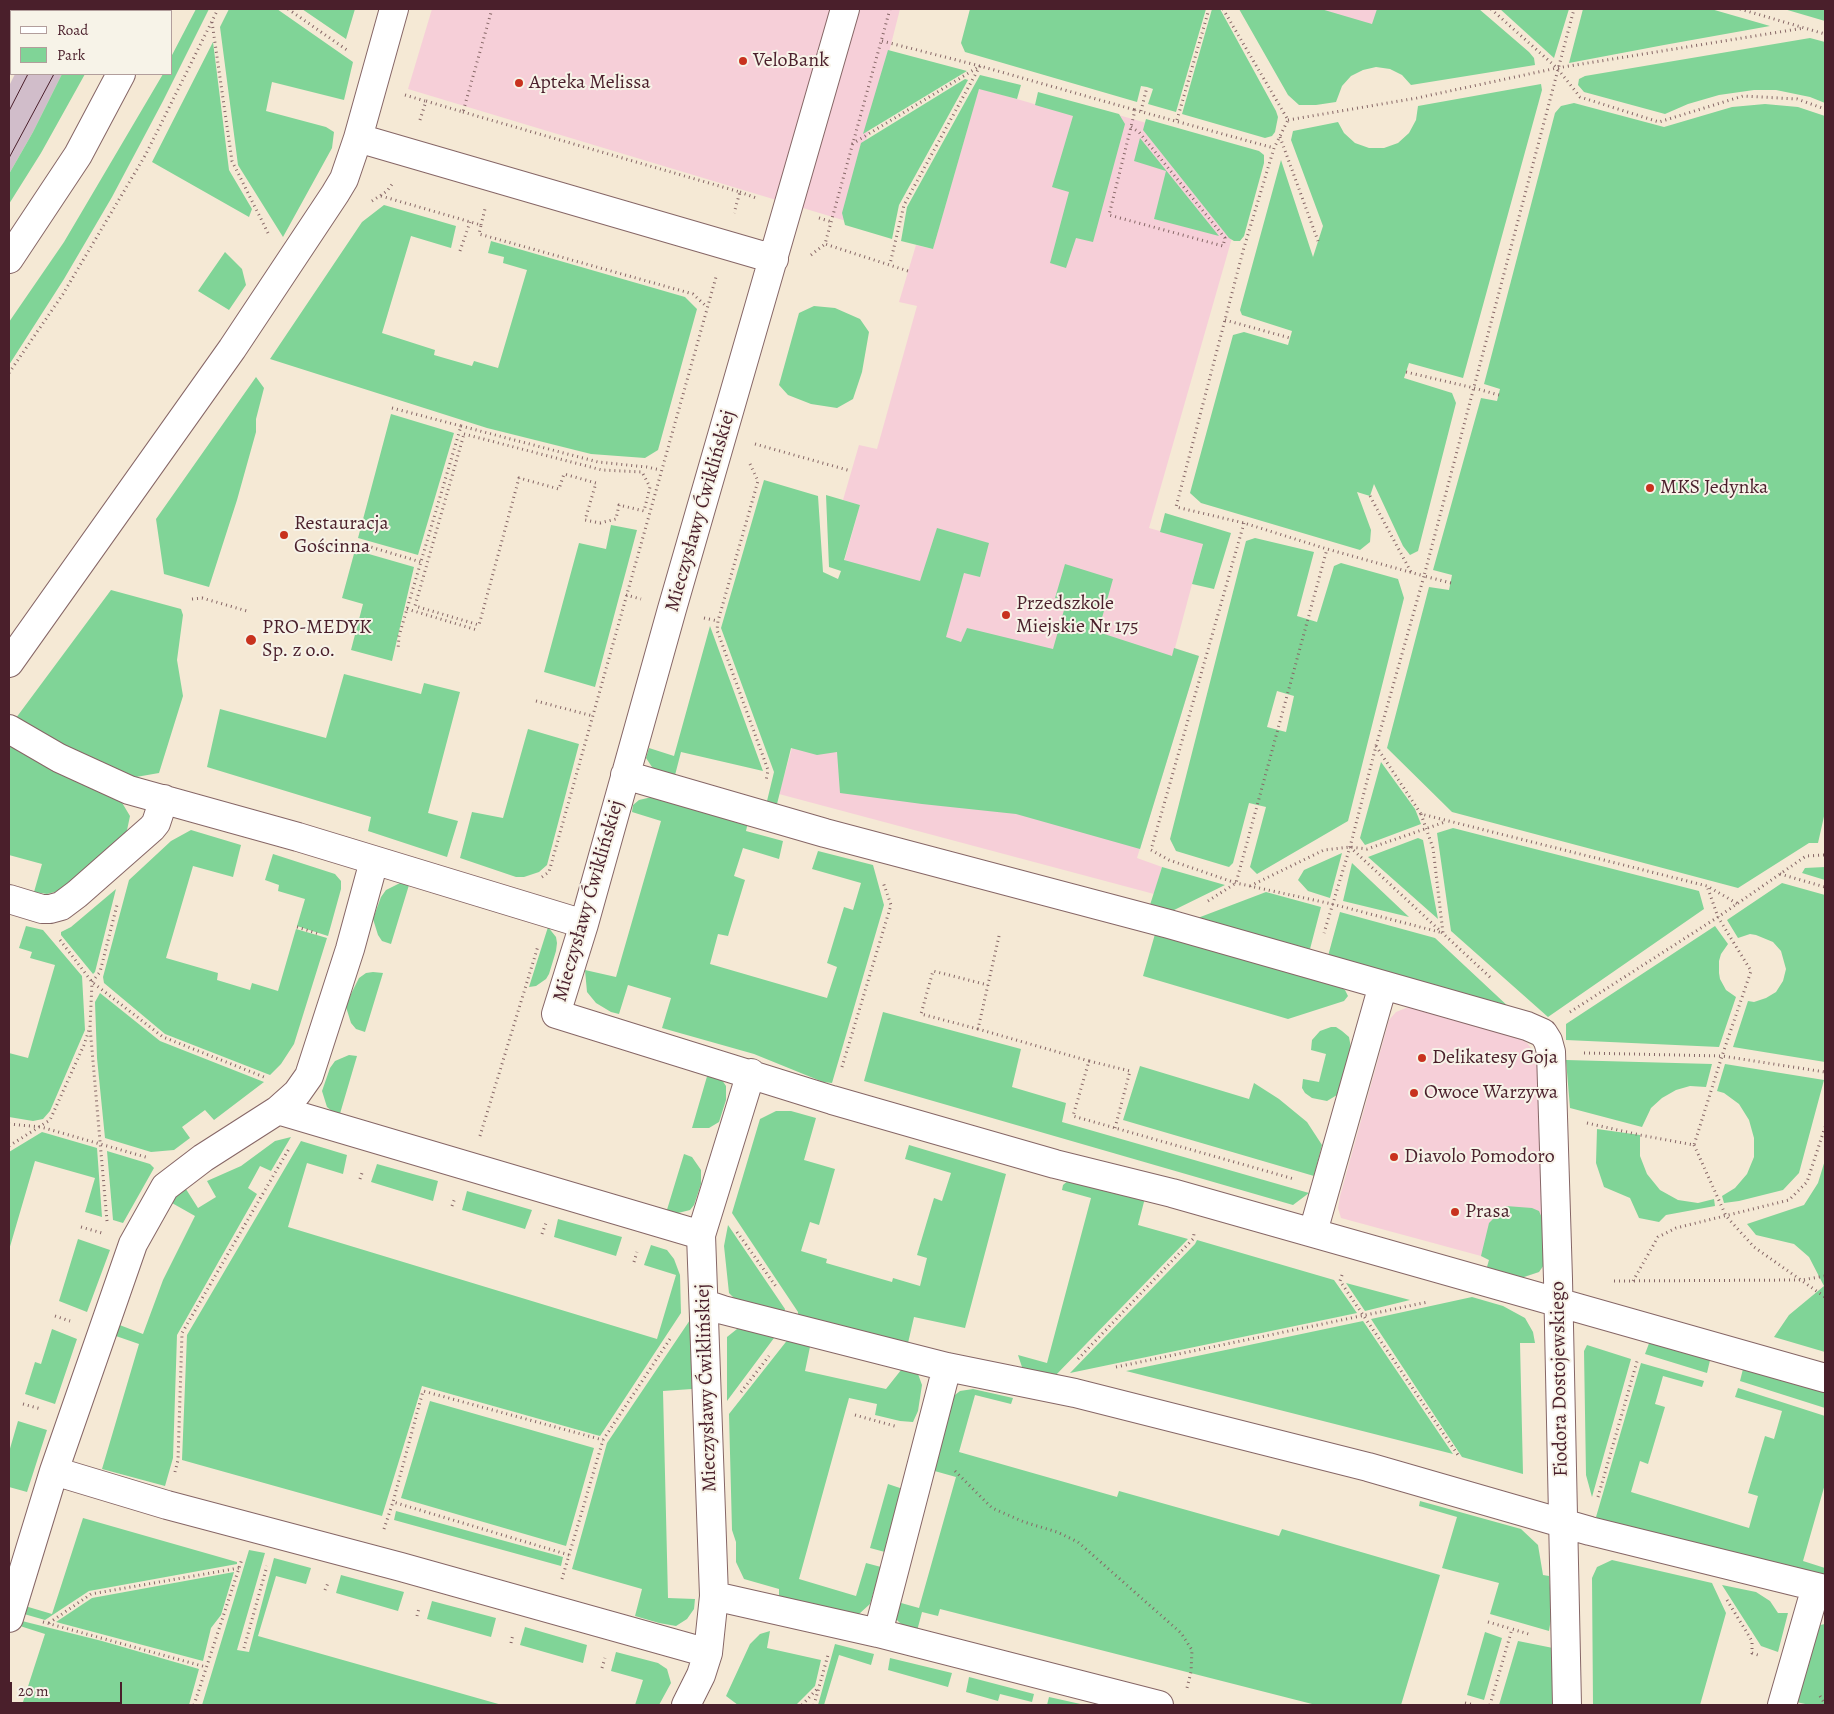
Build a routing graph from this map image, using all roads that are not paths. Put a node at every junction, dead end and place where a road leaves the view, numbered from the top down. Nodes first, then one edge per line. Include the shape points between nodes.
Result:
1 (394, 9) edge
2 (845, 9) edge
3 (120, 75) edge
4 (358, 138) junction
5 (9, 259) edge
6 (774, 259) junction
7 (9, 662) edge
8 (9, 729) edge
9 (625, 775) junction
10 (164, 799) junction
11 (374, 861) junction
12 (9, 899) edge
13 (584, 924) junction
14 (1383, 985) junction
15 (751, 1073) junction
16 (278, 1110) junction
17 (1313, 1232) junction
18 (701, 1235) junction
19 (1558, 1303) junction
20 (705, 1304) junction
21 (947, 1367) junction
22 (1825, 1378) edge
23 (54, 1471) junction
24 (1563, 1523) junction
25 (1820, 1588) edge
26 (714, 1596) junction
27 (9, 1618) edge
28 (878, 1633) junction
29 (708, 1653) junction
30 (686, 1705) edge
31 (1159, 1705) edge
32 (1567, 1705) edge
33 (1782, 1705) edge

1 - 4 street
2 - 6 street, Mieczysławy Ćwiklińskiej
3 - 5 street via 78,155
4 - 6 street
4 - 7 street via 336,194 232,349
6 - 9 street, Mieczysławy Ćwiklińskiej
8 - 10 street via 59,758 129,790
9 - 13 street, Mieczysławy Ćwiklińskiej
9 - 14 street
10 - 11 street
10 - 12 street via 152,828 60,906 42,909
11 - 13 street
11 - 16 street via 350,950 309,1076 297,1093
13 - 15 street, Mieczysławy Ćwiklińskiej via 556,1014
14 - 17 street
14 - 19 street, Fiodora Dostojewskiego via 1527,1026 1547,1042 1553,1114
15 - 17 street via 832,1100 1055,1164
15 - 18 street, Mieczysławy Ćwiklińskiej
16 - 18 street
16 - 23 street via 165,1187 134,1244
17 - 19 street
18 - 20 street, Mieczysławy Ćwiklińskiej
19 - 22 street
19 - 24 street, Fiodora Dostojewskiego
20 - 21 street
20 - 26 street, Mieczysławy Ćwiklińskiej
21 - 24 street via 1075,1393 1368,1467
21 - 28 street
23 - 27 street
23 - 29 street
24 - 25 street
24 - 32 street, Fiodora Dostojewskiego
25 - 33 street
26 - 28 street
26 - 29 street, Mieczysławy Ćwiklińskiej
28 - 31 street
29 - 30 street, Mieczysławy Ćwiklińskiej

